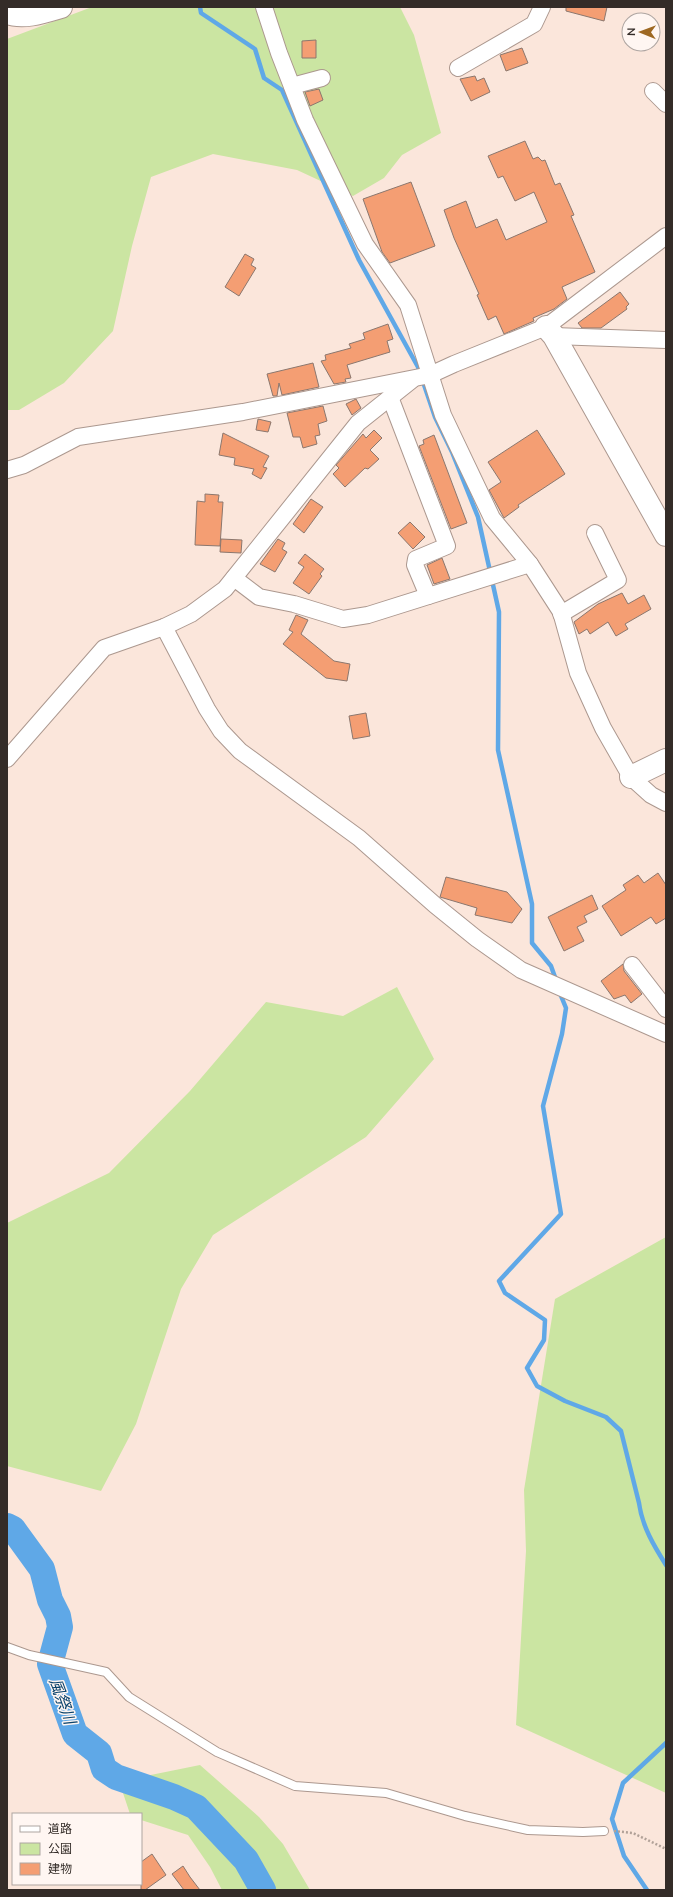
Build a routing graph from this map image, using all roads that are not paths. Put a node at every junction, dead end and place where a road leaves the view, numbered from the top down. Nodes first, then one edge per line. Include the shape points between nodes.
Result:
1 (61, 7) edge
2 (264, 7) edge
3 (542, 7) edge
4 (7, 13) edge
5 (458, 68) dead end
6 (322, 78) dead end
7 (292, 86) junction
8 (653, 91) dead end
9 (666, 104) edge
10 (666, 236) edge
11 (550, 331) junction
12 (666, 340) edge
13 (423, 377) junction
14 (390, 397) junction
15 (7, 470) edge
16 (595, 533) dead end
17 (666, 535) edge
18 (530, 564) junction
19 (234, 578) junction
20 (428, 596) junction
21 (561, 614) junction
22 (164, 627) junction
23 (7, 759) edge
24 (666, 760) edge
25 (631, 777) junction
26 (666, 803) edge
27 (632, 964) dead end
28 (666, 1009) edge
29 (666, 1034) edge
30 (7, 1647) edge
31 (604, 1830) road end

1 - 4 street via 38,14 15,16
2 - 7 street
3 - 5 street via 534,24
6 - 7 street
7 - 13 street via 305,120 365,244 408,306
8 - 9 street
10 - 11 street
11 - 12 street
11 - 13 street
11 - 17 street
13 - 14 street
13 - 15 street via 243,412 78,437 24,466
13 - 18 street via 492,518
14 - 19 street via 358,423
14 - 20 street via 447,546 416,558 415,565
16 - 21 street via 618,580
18 - 20 street
18 - 21 street
19 - 20 street via 259,597 294,604 343,619 368,615
19 - 22 street via 225,589 191,614
21 - 25 street via 578,674 603,728
22 - 23 street via 104,648
22 - 29 street via 221,731 240,751 359,838 441,910 521,970
24 - 25 street
25 - 26 street via 651,795
27 - 28 street
30 - 31 lane via 29,1655 106,1672 129,1698 217,1752 295,1786 386,1793 465,1816 528,1830

